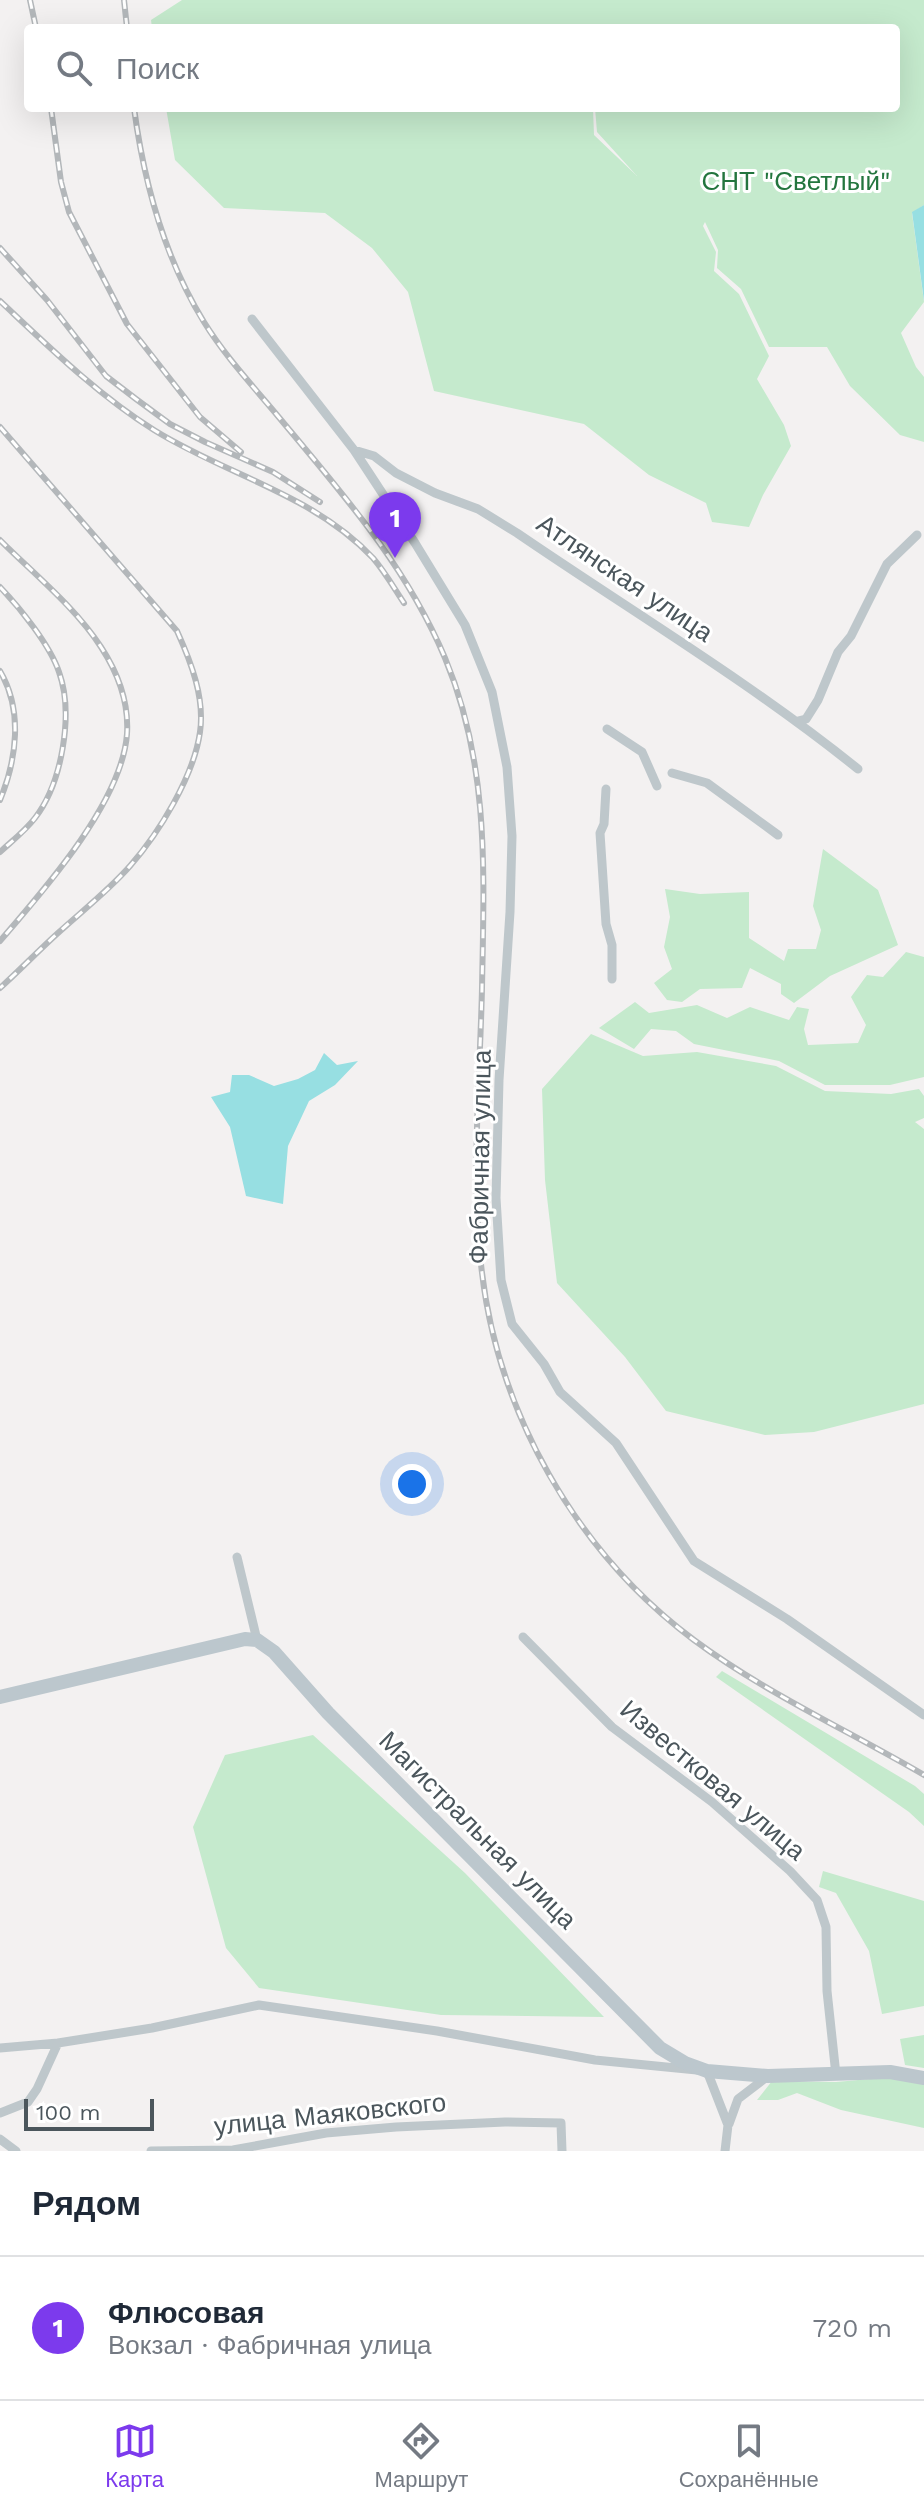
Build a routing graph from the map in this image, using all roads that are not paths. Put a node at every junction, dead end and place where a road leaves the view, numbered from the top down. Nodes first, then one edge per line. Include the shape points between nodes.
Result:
1 (252, 319) dead end
2 (354, 450) junction
3 (917, 535) dead end
4 (798, 721) junction
5 (607, 729) dead end
6 (858, 769) dead end
7 (672, 773) dead end
8 (657, 786) dead end
9 (606, 789) dead end
10 (778, 835) dead end
11 (612, 979) dead end
12 (237, 1557) dead end
13 (523, 1637) dead end
14 (257, 1640) junction
15 (0, 1697) edge
16 (924, 1715) edge
17 (58, 2043) junction
18 (0, 2048) edge
19 (707, 2071) junction
20 (836, 2075) junction
21 (768, 2076) junction
22 (924, 2078) edge
23 (0, 2113) edge
24 (728, 2125) junction
25 (0, 2139) edge
26 (233, 2150) edge
27 (16, 2151) edge
28 (151, 2151) edge
29 (562, 2151) edge
30 (725, 2151) edge

1 - 2 street, Фабричная улица
2 - 4 street, Атлянская улица via 374,456 435,493 478,509
2 - 16 street, Фабричная улица via 465,625 492,692 507,767 512,836 496,1198 501,1280 512,1324 560,1392 616,1443 694,1561
3 - 4 street via 887,564 818,700 806,719
4 - 6 street, Атлянская улица
5 - 8 street via 642,752
7 - 10 street via 707,783
9 - 11 street via 600,833
12 - 14 street
13 - 20 street, Известковая улица via 612,1727 712,1802 817,1900 826,1927
14 - 15 street
14 - 19 street, Магистральная улица via 660,2048
17 - 18 street
17 - 19 street via 259,2005 595,2060
17 - 23 street via 28,2102
19 - 21 street, Магистральная улица
19 - 24 street
20 - 21 street, Магистральная улица
20 - 22 street, Магистральная улица via 890,2072
21 - 24 street via 738,2099
24 - 30 street
25 - 27 street
26 - 28 street, улица Маяковского
26 - 29 street, улица Маяковского via 326,2133 505,2122 561,2123

